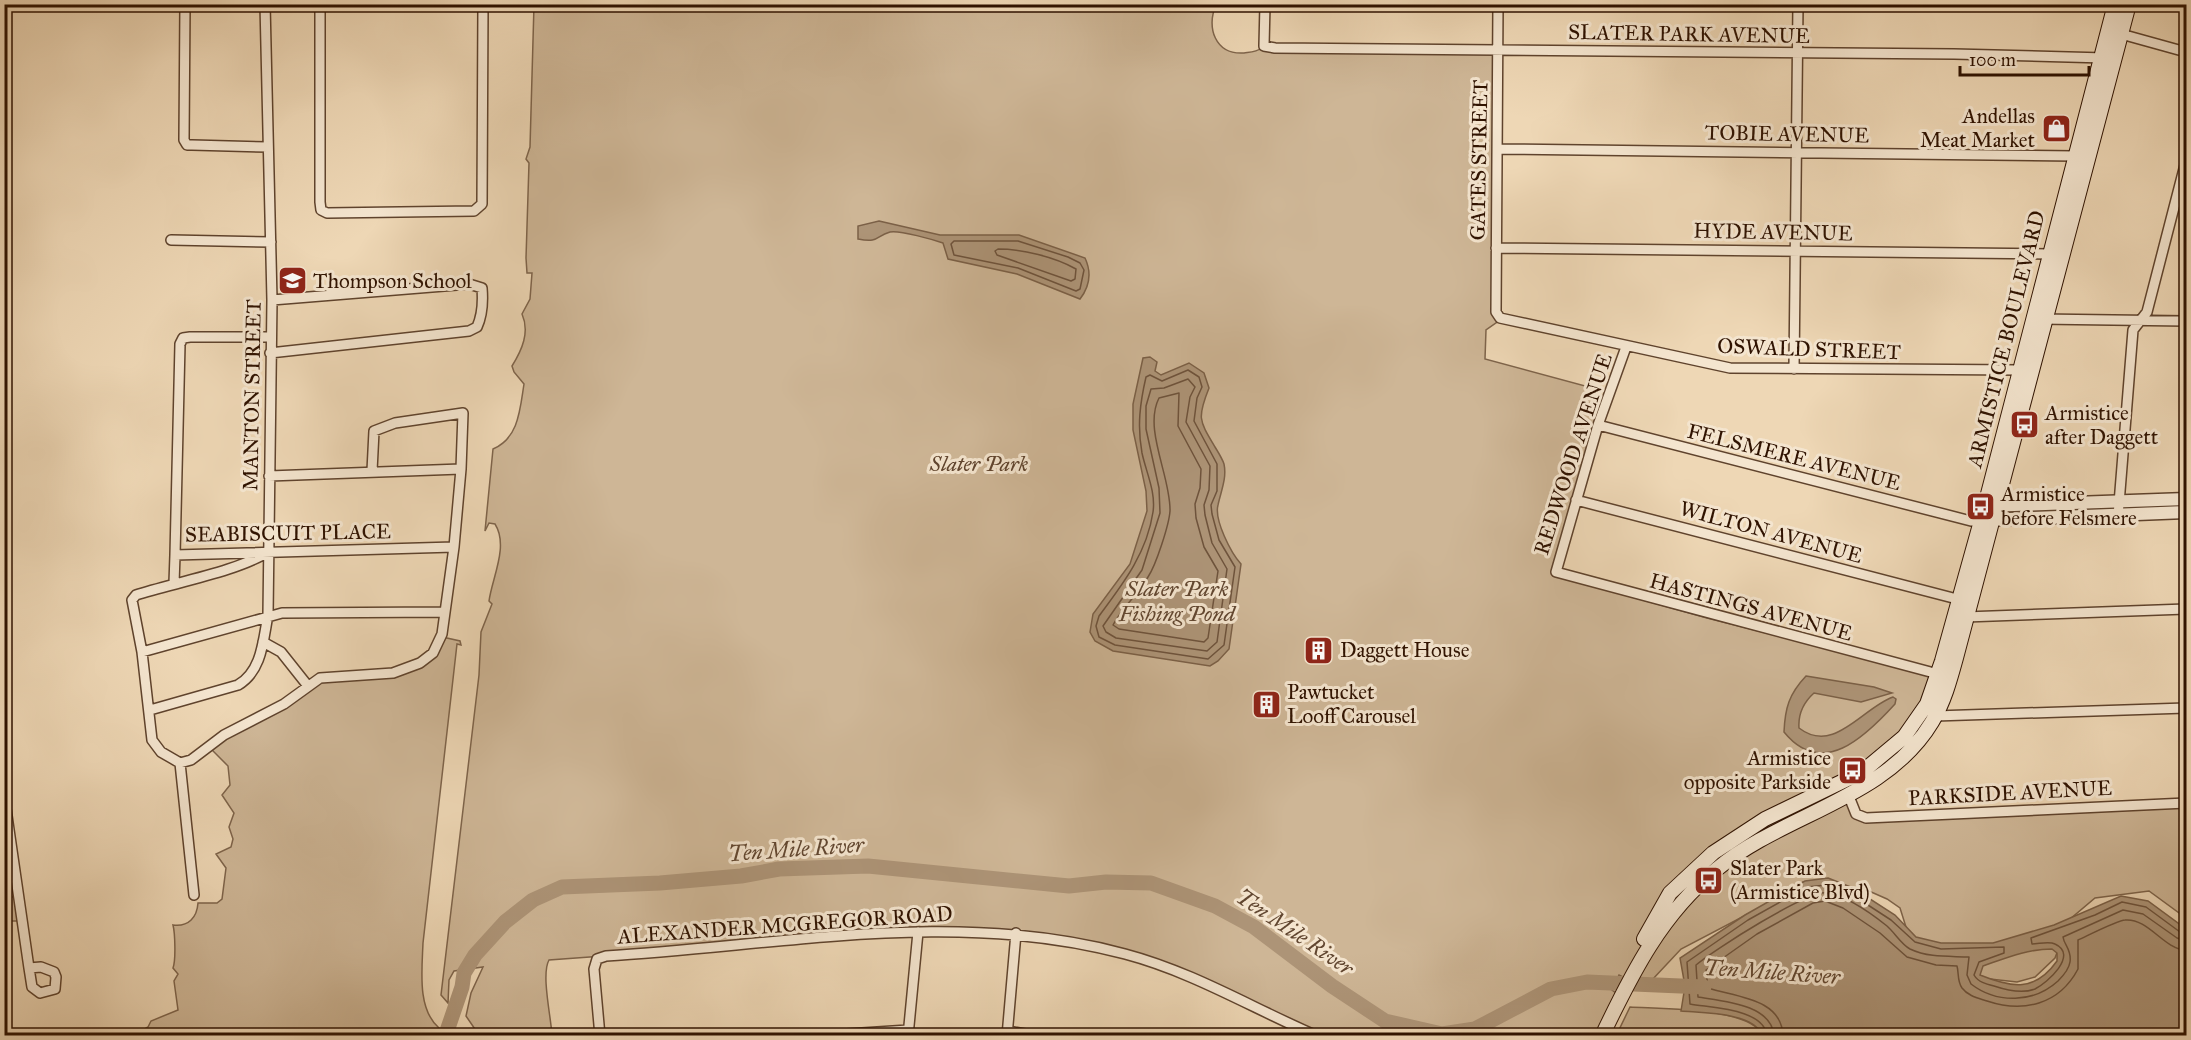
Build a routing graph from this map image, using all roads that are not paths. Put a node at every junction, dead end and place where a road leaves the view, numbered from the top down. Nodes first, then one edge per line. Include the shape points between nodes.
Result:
1 (185, 4) edge
2 (265, 4) edge
3 (320, 4) edge
4 (483, 4) edge
5 (1265, 4) edge
6 (1498, 4) edge
7 (1798, 4) edge
8 (2115, 4) edge
9 (2129, 4) edge
10 (2121, 34) junction
11 (1498, 50) junction
12 (2187, 52) edge
13 (1797, 53) junction
14 (2108, 59) junction
15 (268, 147) junction
16 (1498, 149) junction
17 (1796, 153) junction
18 (2075, 156) junction
19 (2187, 161) edge
20 (171, 240) dead end
21 (271, 242) junction
22 (1496, 248) junction
23 (1795, 251) junction
24 (2049, 254) junction
25 (272, 300) junction
26 (1497, 316) joint
27 (2038, 319) junction
28 (2140, 321) junction
29 (2187, 321) edge
30 (270, 337) junction
31 (1626, 347) junction
32 (270, 353) junction
33 (1794, 369) junction
34 (2019, 370) junction
35 (1598, 425) junction
36 (461, 469) junction
37 (372, 471) junction
38 (269, 476) junction
39 (2187, 499) edge
40 (1576, 500) junction
41 (2120, 502) junction
42 (2187, 512) edge
43 (1987, 513) junction
44 (2118, 516) junction
45 (454, 547) junction
46 (269, 551) junction
47 (175, 555) junction
48 (1556, 572) joint
49 (174, 583) junction
50 (1957, 599) junction
51 (2187, 609) edge
52 (445, 612) junction
53 (268, 615) junction
54 (1965, 617) junction
55 (263, 642) junction
56 (142, 652) junction
57 (1938, 675) junction
58 (308, 686) junction
59 (2187, 708) edge
60 (150, 710) junction
61 (1935, 716) junction
62 (180, 763) junction
63 (1848, 794) junction
64 (4, 795) edge
65 (2187, 803) edge
66 (194, 895) dead end
67 (918, 932) junction
68 (1016, 933) junction
69 (29, 968) dead end
70 (1634, 970) junction
71 (1604, 1032) edge
72 (908, 1033) edge
73 (1007, 1033) edge
74 (1306, 1033) edge
75 (600, 1035) edge
76 (816, 1035) edge
77 (1037, 1035) edge
78 (1317, 1035) edge

1 - 15 street via 184,140 187,145
2 - 15 street, MANTON STREET
3 - 4 street via 321,210 368,213 474,211 482,204
5 - 11 street, SLATER PARK AVENUE via 1264,46
6 - 11 street, GATES STREET
7 - 13 street
8 - 14 main road, ARMISTICE BOULEVARD
9 - 10 main road, ARMISTICE BOULEVARD
10 - 12 street
10 - 14 main road, ARMISTICE BOULEVARD
11 - 13 street, SLATER PARK AVENUE
11 - 16 street, GATES STREET
13 - 14 street, SLATER PARK AVENUE
13 - 17 street
14 - 18 main road, ARMISTICE BOULEVARD
14 - 27 main road, ARMISTICE BOULEVARD
15 - 21 street, MANTON STREET
16 - 17 street, TOBIE AVENUE
16 - 22 street, GATES STREET
17 - 18 street, TOBIE AVENUE
17 - 23 street
18 - 24 main road, ARMISTICE BOULEVARD
19 - 28 street via 2147,312
20 - 21 street
21 - 25 street, MANTON STREET
22 - 23 street, HYDE AVENUE
22 - 26 street, GATES STREET
23 - 24 street, HYDE AVENUE
23 - 33 street
24 - 27 main road, ARMISTICE BOULEVARD
25 - 30 street, MANTON STREET
25 - 32 street via 469,284 482,288 480,322 469,331
26 - 31 street, OSWALD STREET
27 - 28 street
27 - 34 main road, ARMISTICE BOULEVARD
27 - 43 main road, ARMISTICE BOULEVARD
28 - 29 street
28 - 41 street via 2133,330
30 - 32 street, MANTON STREET
30 - 47 street, SEABISCUIT PLACE via 190,337 183,338 180,344
31 - 33 street, OSWALD STREET via 1730,368
31 - 35 street, REDWOOD AVENUE
32 - 38 street, MANTON STREET
33 - 34 street, OSWALD STREET
34 - 43 main road, ARMISTICE BOULEVARD
35 - 40 street, REDWOOD AVENUE
35 - 43 street, FELSMERE AVENUE via 1971,521
36 - 37 street
36 - 37 street via 464,416 457,413 395,423 375,431
36 - 45 street
37 - 38 street
38 - 46 street, MANTON STREET
39 - 41 street
40 - 48 street, REDWOOD AVENUE
40 - 50 street, WILTON AVENUE
41 - 43 street
41 - 44 street
42 - 44 street
43 - 44 street
43 - 50 main road, ARMISTICE BOULEVARD
43 - 54 main road, ARMISTICE BOULEVARD
45 - 46 street, SEABISCUIT PLACE
45 - 52 street
46 - 47 street, SEABISCUIT PLACE
46 - 49 street via 253,562
46 - 53 street, MANTON STREET
47 - 49 street
48 - 57 street, HASTINGS AVENUE
49 - 56 street via 136,595 132,600
50 - 57 main road, ARMISTICE BOULEVARD
51 - 54 street
52 - 53 street
52 - 58 street via 440,642 420,663 393,674 320,678
53 - 55 street, MANTON STREET
53 - 56 street
54 - 61 main road, ARMISTICE BOULEVARD
55 - 58 street via 281,652
55 - 60 street, MANTON STREET via 256,668 238,686
56 - 60 street
57 - 70 main road, ARMISTICE BOULEVARD via 1920,717 1889,752 1862,772 1765,819 1726,843 1683,880 1670,893 1646,934
58 - 62 street via 284,704 224,735 191,760
59 - 61 street
60 - 62 street via 155,747
61 - 63 main road, ARMISTICE BOULEVARD via 1889,770
62 - 66 street
63 - 65 street, PARKSIDE AVENUE via 1856,814 1866,818
63 - 70 main road, ARMISTICE BOULEVARD via 1763,837 1719,867 1667,920
64 - 69 street
67 - 68 street, ALEXANDER MCGREGOR ROAD
67 - 72 street
67 - 75 street, ALEXANDER MCGREGOR ROAD via 606,956 597,960 594,969
68 - 73 street
68 - 74 street, ALEXANDER MCGREGOR ROAD via 1074,942 1150,961 1214,986
70 - 71 main road, ARMISTICE BOULEVARD
72 - 76 street
73 - 77 street
74 - 78 street, ALEXANDER MCGREGOR ROAD

